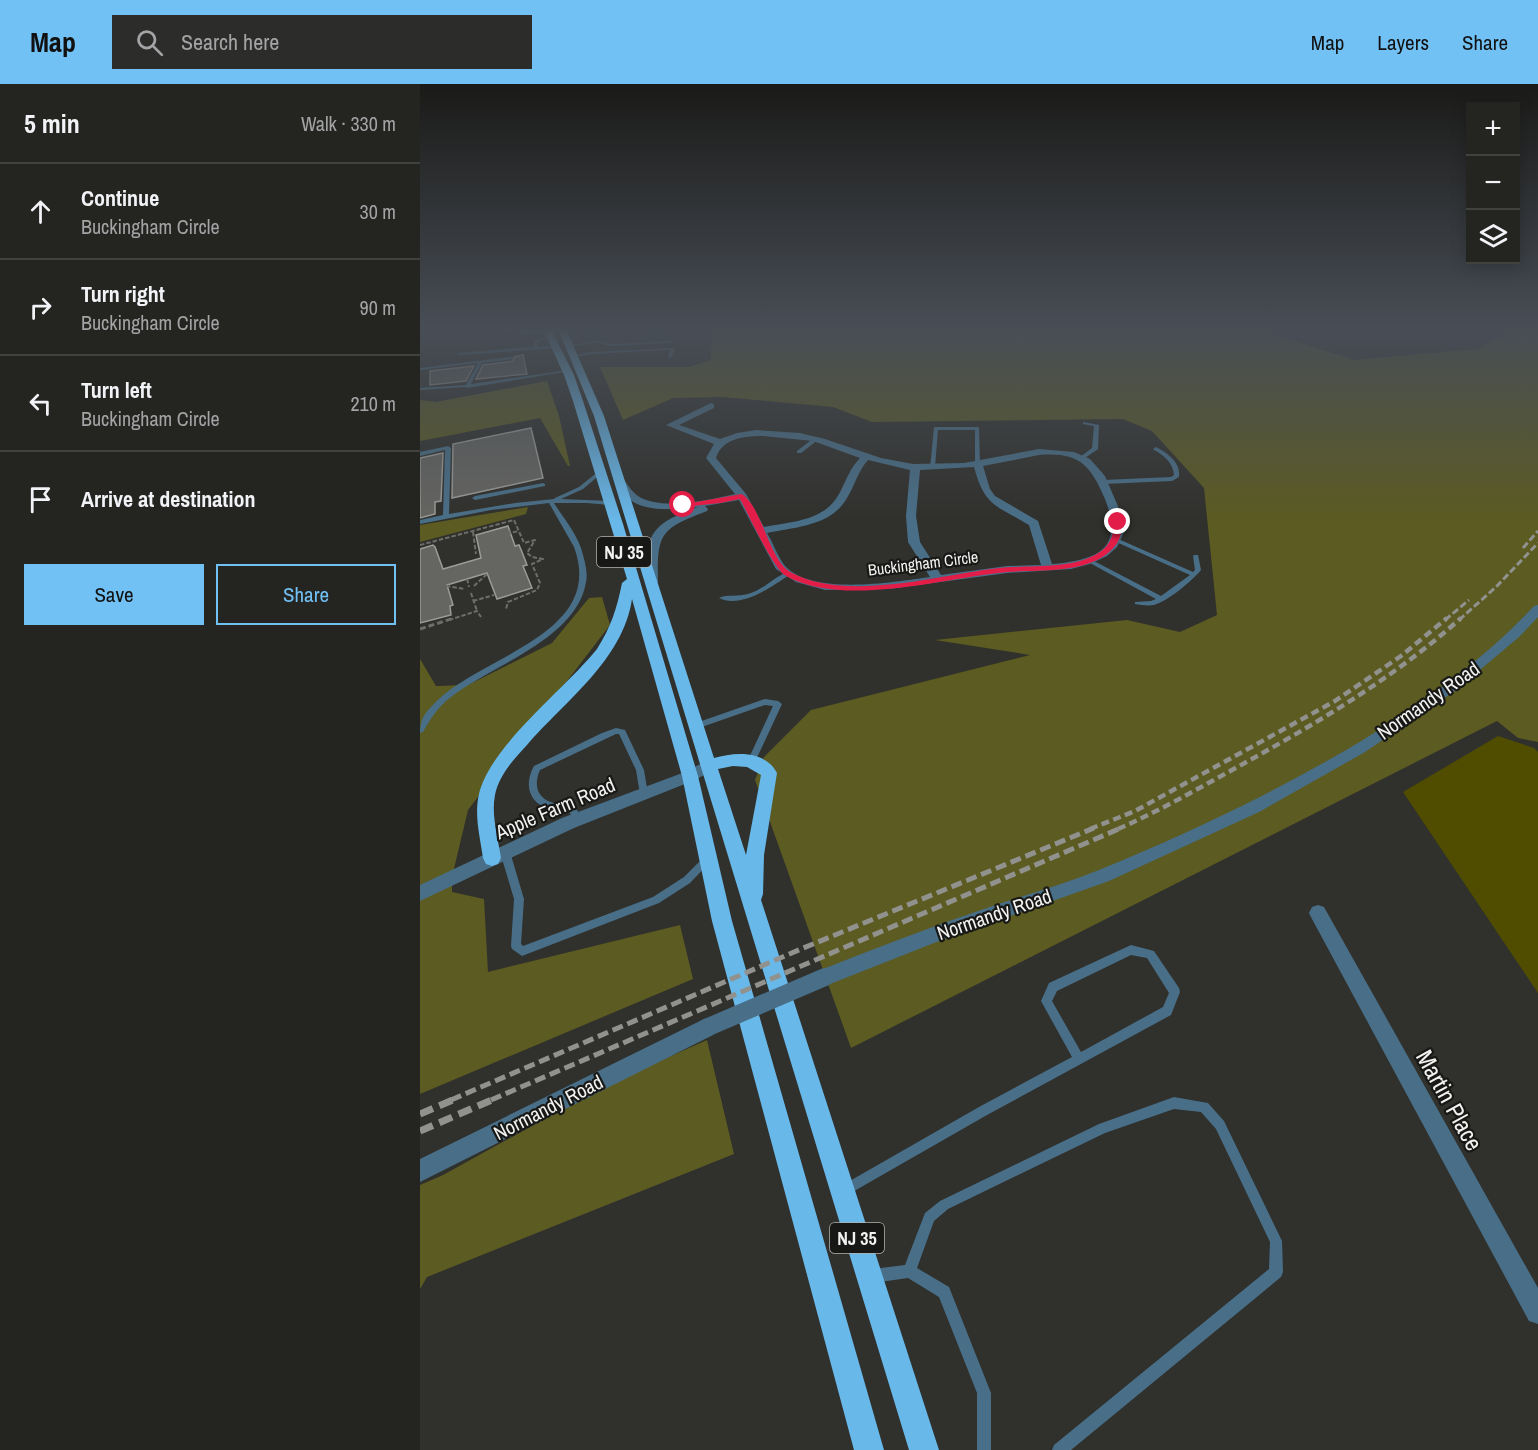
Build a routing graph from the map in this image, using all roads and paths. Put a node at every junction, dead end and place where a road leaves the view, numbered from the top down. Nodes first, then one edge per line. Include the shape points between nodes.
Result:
1 (575, 395) edge
2 (588, 395) edge
3 (711, 406) dead end
4 (1085, 423) dead end
5 (816, 440) junction
6 (721, 443) junction
7 (1156, 449) dead end
8 (799, 452) dead end
9 (420, 454) edge
10 (866, 458) junction
11 (1082, 458) junction
12 (978, 464) junction
13 (915, 467) junction
14 (932, 467) junction
15 (600, 472) junction
16 (619, 480) junction
17 (1103, 482) junction
18 (543, 485) dead end
19 (519, 490) junction
20 (742, 496) junction
21 (475, 498) dead end
22 (720, 501) junction
23 (551, 502) junction
24 (610, 503) junction
25 (518, 506) junction
26 (446, 516) junction
27 (420, 522) edge
28 (508, 530) dead end
29 (519, 531) junction
30 (762, 531) junction
31 (473, 532) junction
32 (1116, 540) junction
33 (420, 545) edge
34 (476, 554) dead end
35 (1196, 556) dead end
36 (1090, 561) junction
37 (1047, 567) junction
38 (629, 570) junction
39 (488, 573) dead end
40 (787, 574) junction
41 (1194, 575) junction
42 (467, 579) dead end
43 (938, 580) junction
44 (652, 582) junction
45 (446, 585) dead end
46 (474, 586) dead end
47 (469, 587) dead end
48 (465, 589) dead end
49 (471, 593) dead end
50 (494, 595) dead end
51 (722, 598) dead end
52 (1161, 599) junction
53 (473, 601) junction
54 (1137, 603) dead end
55 (506, 609) dead end
56 (1538, 609) edge
57 (477, 611) junction
58 (481, 617) dead end
59 (420, 629) edge
60 (696, 726) junction
61 (420, 730) edge
62 (752, 760) junction
63 (708, 766) junction
64 (690, 776) junction
65 (644, 794) junction
66 (579, 819) junction
67 (499, 855) junction
68 (708, 859) junction
69 (420, 893) edge
70 (1318, 913) dead end
71 (755, 918) junction
72 (1079, 1059) junction
73 (420, 1171) edge
74 (842, 1192) junction
75 (909, 1271) junction
76 (869, 1276) junction
77 (1538, 1312) edge
78 (868, 1449) edge
79 (924, 1450) edge
80 (984, 1450) edge
81 (1059, 1450) edge

1 - 15 highway, NJ 35
2 - 16 highway, NJ 35
3 - 6 street via 671,425
4 - 11 lane via 1097,425 1095,449
5 - 6 street via 755,433
5 - 8 lane
5 - 10 street
6 - 20 street via 711,458
7 - 17 lane via 1175,466 1177,476 1173,479
9 - 26 lane via 448,448
10 - 13 street
10 - 30 street via 858,464 833,510 813,520
11 - 12 street via 1047,451
11 - 17 street via 1093,465
12 - 14 street
12 - 14 lane via 977,428 936,428
12 - 37 street via 991,498 1034,523
13 - 14 street
13 - 43 street via 911,491 914,542
15 - 23 lane via 581,488
15 - 24 highway, NJ 35
16 - 22 street via 632,497 650,504
16 - 44 highway, NJ 35
17 - 32 street via 1119,527
18 - 19 lane
19 - 21 lane
19 - 25 lane
20 - 22 street
20 - 30 street
22 - 44 street via 661,530 651,547
23 - 24 lane
23 - 25 lane
23 - 61 lane via 580,554 582,582 573,609 542,638 448,695
24 - 38 highway, NJ 35
25 - 26 lane
26 - 27 lane
28 - 29 path
29 - 31 path via 514,520
29 - 55 path via 524,543 535,540 526,554 543,560 532,564 539,587 508,602
30 - 40 street via 775,560
31 - 33 path
31 - 34 path
32 - 36 street, Buckingham Circle
32 - 41 lane
35 - 41 lane via 1198,570
36 - 37 street, Buckingham Circle
36 - 52 lane
37 - 43 street, Buckingham Circle
38 - 64 highway, NJ 35
38 - 67 highway via 622,620 606,649 523,737 495,774 486,801 486,819
39 - 46 path
40 - 43 street, Buckingham Circle via 813,584 837,587
40 - 51 lane via 761,592
41 - 52 lane
42 - 47 path
44 - 60 highway, NJ 35
45 - 48 path
49 - 53 path
50 - 53 path
52 - 54 lane
53 - 57 path
56 - 73 street, Normandy Road, bridge via 1515,634 1451,687 1360,748 1253,807 1103,876 932,935 706,1028
57 - 58 path
57 - 59 path
60 - 62 lane via 765,702 778,704
60 - 63 highway, NJ 35
62 - 63 highway via 727,760
62 - 71 highway via 769,773 755,855
63 - 64 street, Apple Farm Road
63 - 71 highway, NJ 35
64 - 65 street, Apple Farm Road
64 - 68 highway, NJ 35
65 - 66 street, Apple Farm Road
65 - 66 lane via 639,770 622,732 605,735 537,768 533,775 535,795 548,806 572,809
66 - 67 street, Apple Farm Road
67 - 68 lane via 519,899 516,946 522,951 656,900 687,880
67 - 69 street, Apple Farm Road
68 - 78 highway, NJ 35
70 - 77 street, Martin Place
71 - 74 highway, NJ 35
72 - 72 lane via 1167,1011 1174,992 1150,954 1131,950 1053,987 1046,1001
72 - 74 lane
74 - 76 highway, NJ 35
75 - 76 lane
75 - 80 lane via 944,1292 966,1344 984,1393
75 - 81 lane via 930,1217 944,1205 1060,1148 1174,1103 1204,1107 1220,1125 1276,1241 1276,1272
76 - 79 highway, NJ 35

